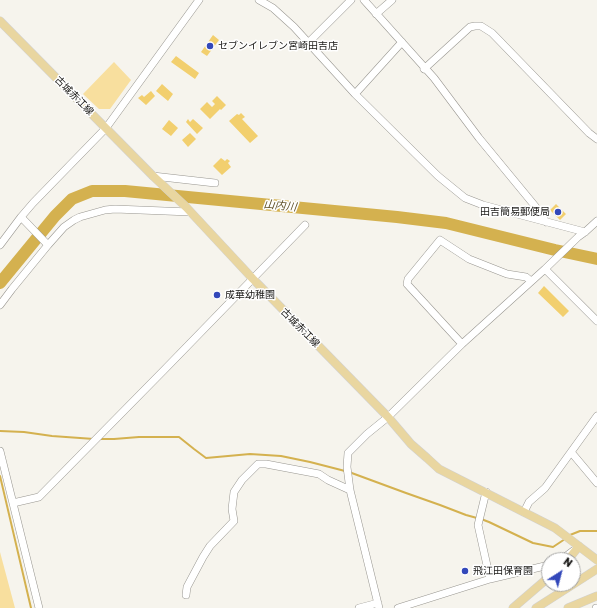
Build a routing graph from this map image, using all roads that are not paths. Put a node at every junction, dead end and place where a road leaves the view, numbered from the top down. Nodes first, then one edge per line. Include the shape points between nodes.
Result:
1 (199, 0) edge
2 (259, 0) edge
3 (351, 0) edge
4 (364, 0) edge
5 (392, 0) edge
6 (376, 14) junction
7 (0, 21) edge
8 (402, 42) junction
9 (308, 43) junction
10 (424, 69) junction
11 (355, 94) junction
12 (106, 128) junction
13 (597, 139) edge
14 (155, 178) junction
15 (215, 183) dead end
16 (188, 210) junction
17 (21, 217) junction
18 (597, 221) edge
19 (546, 222) junction
20 (305, 225) dead end
21 (585, 232) junction
22 (0, 245) edge
23 (48, 245) junction
24 (545, 269) junction
25 (252, 279) junction
26 (531, 282) junction
27 (0, 305) edge
28 (597, 321) edge
29 (462, 344) junction
30 (597, 416) edge
31 (388, 417) junction
32 (0, 451) edge
33 (571, 452) junction
34 (597, 483) edge
35 (350, 490) junction
36 (486, 492) junction
37 (13, 503) junction
38 (524, 512) junction
39 (579, 546) junction
40 (571, 552) edge
41 (574, 552) edge
42 (597, 560) edge
43 (541, 567) edge
44 (597, 569) edge
45 (490, 579) junction
46 (541, 584) edge
47 (186, 595) dead end
48 (597, 596) edge
49 (379, 606) edge
50 (39, 608) edge
51 (359, 608) edge
52 (398, 608) edge
53 (512, 608) edge
54 (536, 608) edge
55 (568, 608) edge

1 - 12 street
2 - 9 street via 274,8
3 - 9 street
4 - 6 street
5 - 6 street
6 - 8 street
7 - 12 main road, 古城赤江線
8 - 10 street
8 - 11 street
9 - 11 street
10 - 13 street via 470,27 482,26 492,33
10 - 19 street via 434,78
11 - 19 street via 438,176 465,198
12 - 14 main road, 古城赤江線
12 - 17 street
14 - 15 street
14 - 16 main road, 古城赤江線
16 - 23 street via 115,209 90,213 64,227
16 - 25 main road, 古城赤江線
17 - 22 street
17 - 23 street
18 - 21 street
19 - 21 street
20 - 25 street
21 - 24 street
23 - 27 street
24 - 26 street
24 - 28 street
25 - 31 main road, 古城赤江線
25 - 37 street via 39,496
26 - 29 street
26 - 29 street via 526,277 507,274 469,259 440,240 408,279 407,284
29 - 31 street
30 - 33 street
31 - 35 street via 348,453
31 - 36 main road, 古城赤江線 via 411,444 439,469
32 - 37 street
33 - 34 street
33 - 38 street via 545,488 529,502
35 - 47 street via 319,474 258,464 234,492 234,522 210,546 187,587
35 - 49 street
36 - 38 main road, 古城赤江線
36 - 45 street via 478,525
37 - 50 street
38 - 39 main road, 古城赤江線 via 555,528
39 - 40 street
39 - 41 main road
39 - 42 main road, 古城赤江線
43 - 45 street
44 - 54 main road
45 - 52 street
46 - 53 main road
48 - 55 main road
49 - 51 street

